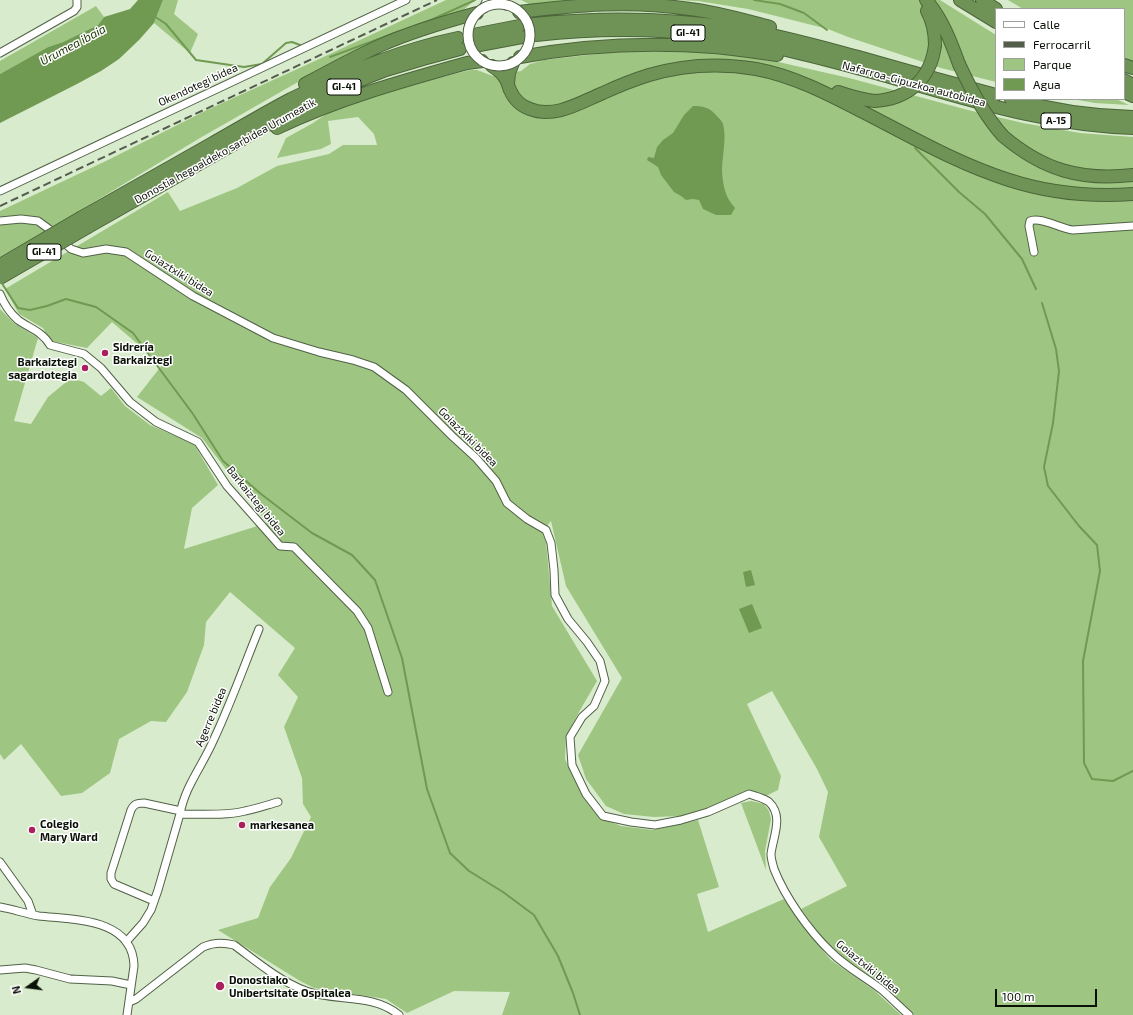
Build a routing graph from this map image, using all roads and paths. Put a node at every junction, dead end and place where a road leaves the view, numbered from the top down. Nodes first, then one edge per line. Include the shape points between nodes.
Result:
1 (78, 0) edge
2 (406, 0) edge
3 (920, 0) edge
4 (926, 0) edge
5 (960, 0) edge
6 (982, 0) edge
7 (503, 2) edge
8 (483, 7) edge
9 (996, 8) edge
10 (519, 12) junction
11 (995, 21) edge
12 (520, 32) dead end
13 (473, 40) dead end
14 (825, 48) junction
15 (0, 53) edge
16 (516, 60) junction
17 (487, 63) junction
18 (837, 63) junction
19 (814, 87) junction
20 (510, 88) junction
21 (995, 95) edge
22 (1015, 100) edge
23 (1133, 117) edge
24 (253, 120) junction
25 (1133, 128) edge
26 (235, 143) junction
27 (1133, 175) edge
28 (0, 191) edge
29 (1133, 194) edge
30 (1107, 195) junction
31 (1133, 199) edge
32 (0, 221) edge
33 (85, 222) junction
34 (1133, 226) edge
35 (1034, 252) dead end
36 (0, 265) edge
37 (0, 278) edge
38 (0, 294) edge
39 (259, 629) dead end
40 (388, 692) dead end
41 (278, 802) dead end
42 (181, 812) junction
43 (0, 862) edge
44 (154, 901) junction
45 (0, 907) edge
46 (33, 915) junction
47 (126, 942) junction
48 (0, 970) edge
49 (131, 985) junction
50 (129, 1002) junction
51 (127, 1015) edge
52 (399, 1015) edge
53 (909, 1015) edge

1 - 15 street via 74,11
2 - 28 street, Okendotegi bidea
3 - 19 highway, bridge via 933,24 935,45 930,66 911,90 898,97 875,101 851,97 824,87
4 - 27 highway, bridge via 934,8 950,39 959,64 982,109 992,125 1017,148 1061,171 1083,176
5 - 11 highway
6 - 9 highway
7 - 8 main road, bridge
7 - 10 main road, bridge
8 - 17 main road, bridge via 470,24 468,38 472,51
8 - 24 highway via 398,38 340,65 262,110
10 - 14 highway via 590,4 644,4 690,9 794,34 814,40
10 - 16 main road, bridge via 527,24 530,38 525,52
12 - 13 highway
14 - 18 highway, GI-41 via 738,28 687,22 611,19 572,21 535,30 685,33 736,39
14 - 21 highway, Nafarroa-Gipuzkoa autobidea
16 - 17 main road, bridge via 503,66
16 - 18 highway via 540,54 620,45 681,45 716,47 824,64
16 - 20 highway via 509,73
17 - 20 highway via 502,73
17 - 26 highway via 467,63 362,94 298,118 247,143
18 - 25 highway, Nafarroa-Gipuzkoa autobidea / A-15 via 1046,119 1110,128
19 - 20 highway via 756,69 726,66 679,68 649,75 554,112 541,112 521,105 514,98
19 - 30 highway via 994,175 1053,191
22 - 23 highway, A-15 via 1086,114
24 - 26 highway, Donostia hegoaldeko sarbidea Urumeatik / GI-41 via 326,82 356,70 421,48 459,43 423,59 353,83 294,110
24 - 33 highway, Donostia hegoaldeko sarbidea Urumeatik / GI-41
26 - 33 highway, Donostia hegoaldeko sarbidea Urumeatik / GI-41
29 - 30 highway
30 - 31 highway via 1117,199
32 - 53 street, Goiaztxiki bidea via 38,221 71,249 83,253 106,249 126,252 193,296 273,338 374,367 406,390 476,458 496,481 507,503 546,530 551,543 555,594 568,619 600,661 605,681 594,706 582,717 570,737 572,765 586,794 603,816 655,825 708,812 749,794 768,802 777,819 771,856 774,868 796,908 831,952 846,966 882,990
33 - 36 highway, Donostia hegoaldeko sarbidea Urumeatik / GI-41, bridge
33 - 37 highway, Donostia hegoaldeko sarbidea Urumeatik / GI-41, bridge
34 - 35 street via 1073,230 1033,219 1029,226
38 - 40 street, Barkaiztegi bidea via 3,302 18,320 44,336 50,345 84,354 101,368 130,402 156,422 198,442 227,486 280,546 294,547 357,611 368,628
39 - 42 street, Agerre bidea via 214,739 187,790
41 - 42 street via 235,813
42 - 44 street, Agerre bidea
42 - 44 street via 144,803 133,805 111,873 114,884
43 - 46 street via 28,901
44 - 47 street, Agerre bidea via 143,923
45 - 46 street
46 - 47 street via 101,924 113,930
47 - 49 street via 131,947 134,960
48 - 49 street via 25,968 70,979
49 - 50 street
50 - 51 street
50 - 52 street via 203,947 226,943 234,945 286,982 304,991 376,1002

